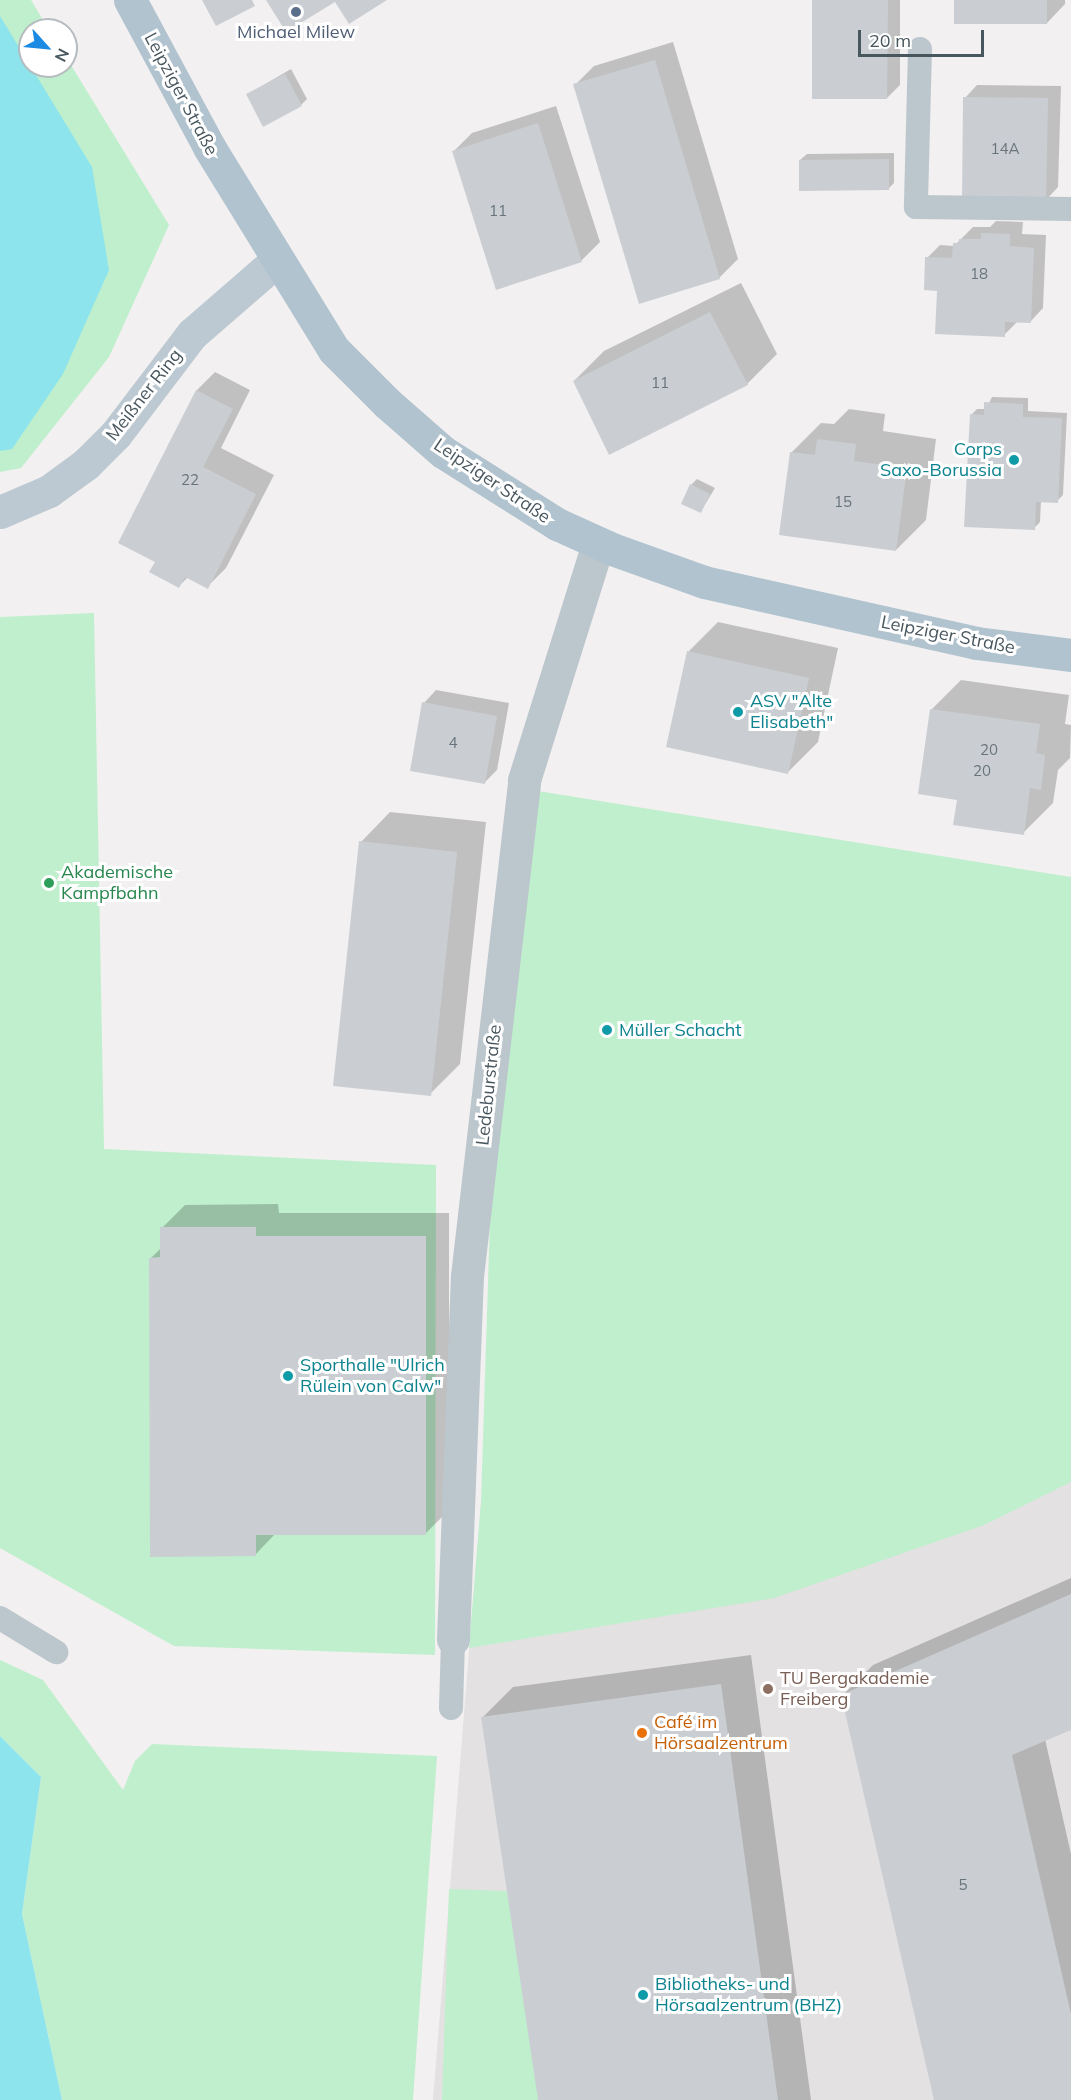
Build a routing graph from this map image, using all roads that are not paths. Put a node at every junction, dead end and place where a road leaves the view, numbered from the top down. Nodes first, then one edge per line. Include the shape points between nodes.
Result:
1 (130, 0) edge
2 (920, 49) dead end
3 (1071, 209) edge
4 (276, 261) junction
5 (0, 512) edge
6 (598, 544) junction
7 (1071, 655) edge
8 (0, 1618) edge
9 (453, 1639) joint
10 (56, 1652) dead end
11 (451, 1708) dead end

1 - 4 main road, Leipziger Straße
2 - 3 lane via 916,207
4 - 5 main road, Meißner Ring via 192,334 116,434 86,464 49,491
4 - 6 main road, Leipziger Straße via 334,350 387,403 443,452 517,501
6 - 7 main road, Leipziger Straße via 704,582 788,603 975,643
6 - 9 street, Ledeburstraße via 524,780 467,1276
8 - 10 lane
9 - 11 lane

